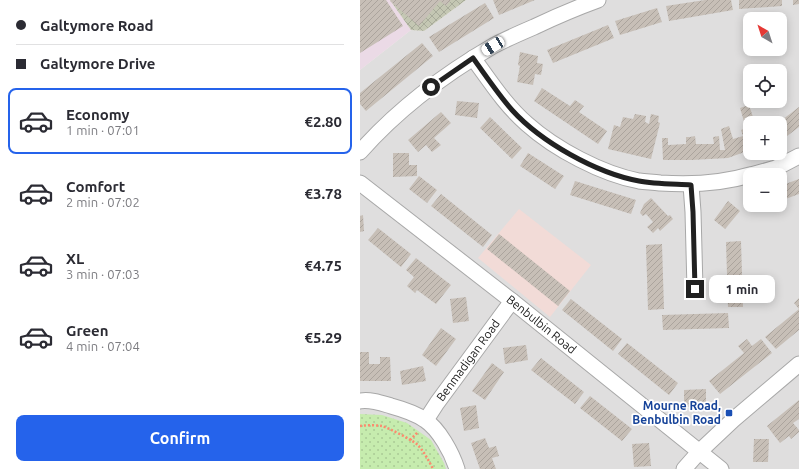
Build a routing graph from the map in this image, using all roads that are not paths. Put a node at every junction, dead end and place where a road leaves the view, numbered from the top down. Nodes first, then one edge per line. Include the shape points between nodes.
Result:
1 (598, 0) edge
2 (473, 58) junction
3 (360, 152) edge
4 (799, 156) edge
5 (776, 168) edge
6 (743, 177) edge
7 (360, 183) edge
8 (691, 185) junction
9 (695, 289) dead end
10 (512, 301) junction
11 (799, 364) edge
12 (360, 401) edge
13 (423, 424) junction
14 (699, 452) junction
15 (457, 469) edge
16 (684, 469) edge
17 (721, 469) edge

1 - 2 street via 518,34
2 - 3 street via 431,87 374,136
2 - 8 street via 512,110 540,134 571,155 608,172 639,181
4 - 5 street
6 - 8 street
7 - 10 street, Benbulbin Road
8 - 9 street
10 - 13 street, Benmadigan Road
10 - 14 street, Benbulbin Road
11 - 14 street
12 - 13 street via 382,403 404,410
13 - 15 street via 444,440
14 - 16 street
14 - 17 street, Benbulbin Road

